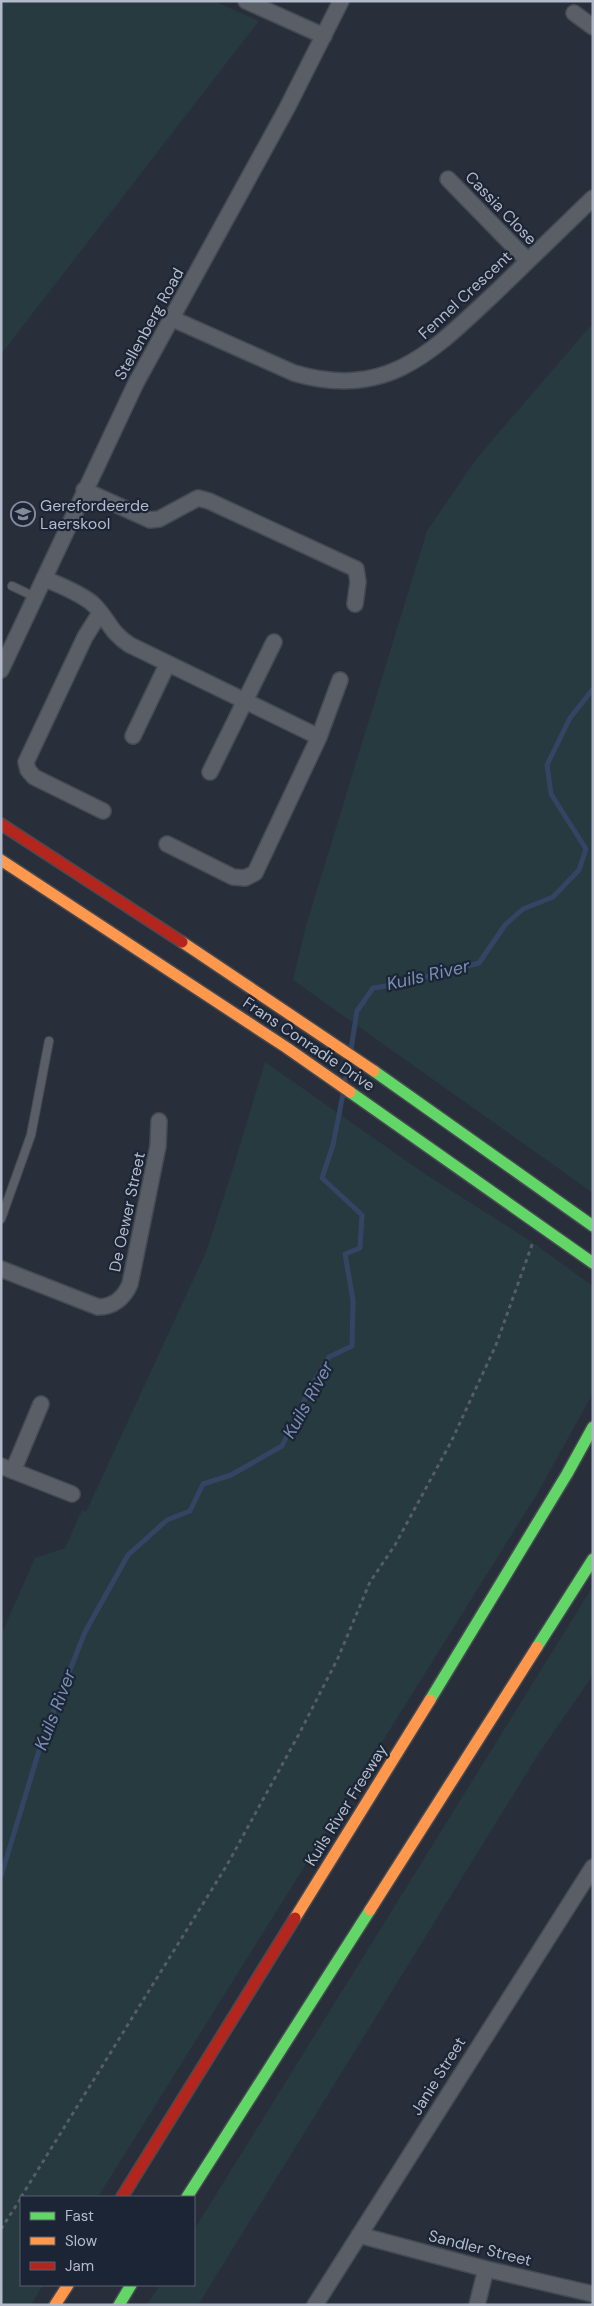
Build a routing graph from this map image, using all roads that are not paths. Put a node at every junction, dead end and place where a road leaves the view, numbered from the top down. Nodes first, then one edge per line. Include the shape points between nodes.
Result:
1 (246, 1) edge
2 (341, 1) edge
3 (574, 13) dead end
4 (593, 27) edge
5 (324, 36) junction
6 (448, 179) dead end
7 (593, 198) edge
8 (528, 261) junction
9 (173, 318) junction
10 (84, 490) junction
11 (44, 578) junction
12 (12, 586) dead end
13 (35, 597) junction
14 (354, 604) dead end
15 (100, 613) junction
16 (274, 642) dead end
17 (167, 665) junction
18 (1, 670) edge
19 (340, 680) dead end
20 (244, 702) junction
21 (133, 736) dead end
22 (319, 737) junction
23 (210, 772) dead end
24 (103, 811) dead end
25 (1, 824) edge
26 (167, 844) dead end
27 (1, 860) edge
28 (49, 1041) dead end
29 (159, 1121) dead end
30 (1, 1219) edge
31 (593, 1226) edge
32 (593, 1263) edge
33 (1, 1269) edge
34 (41, 1404) dead end
35 (593, 1427) edge
36 (7, 1469) edge
37 (72, 1494) dead end
38 (593, 1559) edge
39 (593, 1867) edge
40 (123, 2196) edge
41 (188, 2196) edge
42 (359, 2235) junction
43 (486, 2269) junction
44 (67, 2286) edge
45 (131, 2286) edge
46 (593, 2294) edge
47 (55, 2305) edge
48 (119, 2305) edge
49 (315, 2305) edge
50 (477, 2305) edge

1 - 5 street
2 - 5 street, Stellenberg Road
3 - 4 street
5 - 9 street, Stellenberg Road
6 - 8 street, Cassia Close
7 - 8 street, Fennel Crescent
8 - 9 street, Fennel Crescent via 429,353 402,368 362,379 320,379 294,372
9 - 10 street, Stellenberg Road via 136,383
10 - 11 street, Stellenberg Road
10 - 14 street via 148,520 159,519 198,498 209,501 356,569 358,582
11 - 13 street, Stellenberg Road
11 - 15 street via 80,595
12 - 13 lane
13 - 18 street, Stellenberg Road
15 - 17 street via 118,637
15 - 24 street via 26,762 34,777
16 - 20 street
17 - 20 street
17 - 21 street
19 - 22 street
20 - 22 street
20 - 23 street
22 - 26 street via 259,868 252,876 234,877
25 - 31 main road, Frans Conradie Drive via 377,1072
27 - 32 main road, Frans Conradie Drive via 306,1061
28 - 30 lane via 31,1135
29 - 33 street, De Oewer Street via 158,1146 130,1284 118,1301 98,1307
34 - 36 street
35 - 40 main road, Kuils River Freeway via 428,1704
36 - 37 street
38 - 41 main road
39 - 42 street, Janie Street
42 - 43 street, Sandler Street
42 - 49 street, Janie Street
43 - 46 street, Sandler Street
43 - 50 street
44 - 47 main road
45 - 48 main road

